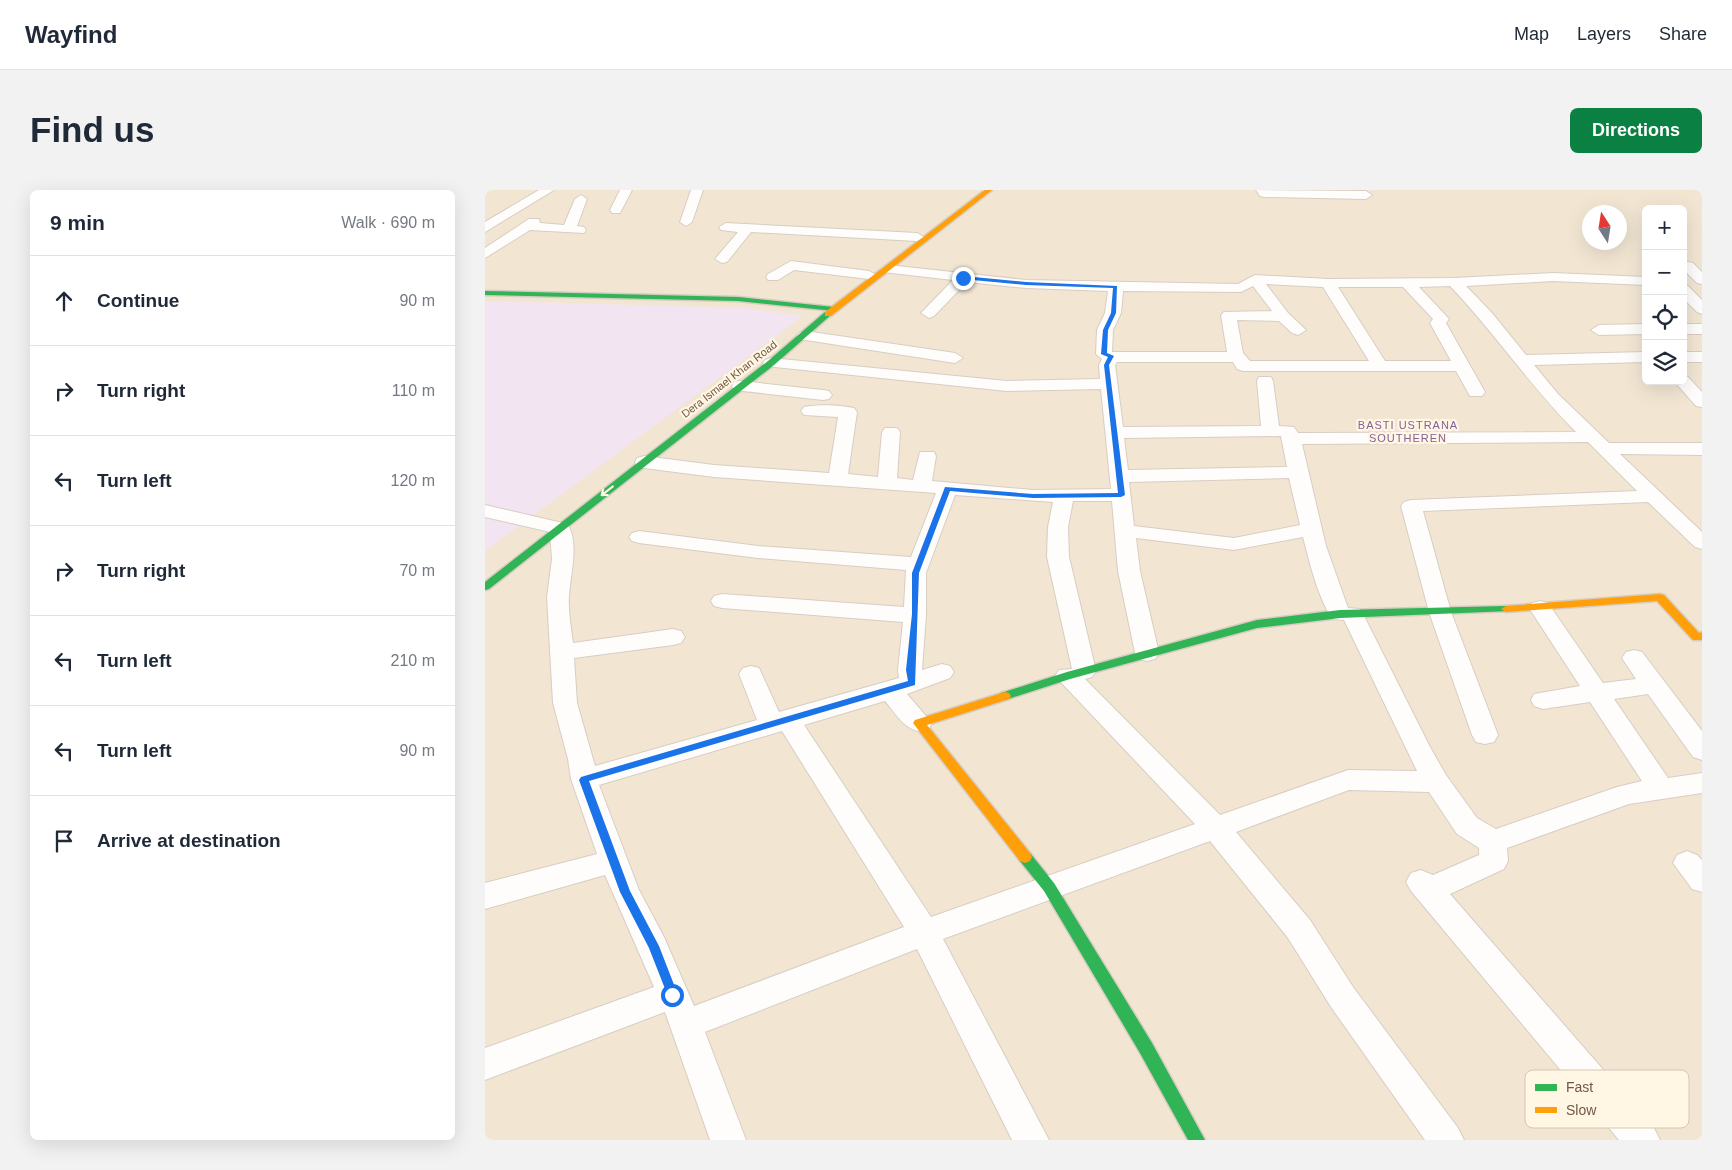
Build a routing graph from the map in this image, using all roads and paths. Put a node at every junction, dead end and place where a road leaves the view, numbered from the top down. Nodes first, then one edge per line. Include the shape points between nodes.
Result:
1 (548, 190) edge
2 (626, 190) edge
3 (697, 190) edge
4 (978, 190) edge
5 (989, 190) edge
6 (1262, 190) edge
7 (1380, 190) edge
8 (1365, 193) edge
9 (581, 199) dead end
10 (495, 208) dead end
11 (514, 209) junction
12 (616, 210) dead end
13 (686, 222) dead end
14 (726, 226) dead end
15 (485, 228) edge
16 (748, 228) junction
17 (917, 237) junction
18 (485, 254) edge
19 (722, 259) dead end
20 (888, 269) junction
21 (869, 275) junction
22 (773, 277) dead end
23 (963, 278) junction
24 (1255, 279) junction
25 (1642, 281) edge
26 (1454, 282) junction
27 (1328, 283) junction
28 (1408, 283) junction
29 (1115, 287) junction
30 (1687, 292) edge
31 (485, 293) edge
32 (1701, 306) edge
33 (829, 309) junction
34 (929, 313) dead end
35 (1283, 316) junction
36 (1687, 329) edge
37 (1702, 329) edge
38 (1298, 330) dead end
39 (1642, 330) edge
40 (805, 336) junction
41 (1111, 356) junction
42 (1236, 357) junction
43 (1642, 357) edge
44 (1687, 357) edge
45 (1702, 357) edge
46 (955, 358) dead end
47 (1628, 358) junction
48 (1520, 360) junction
49 (771, 363) junction
50 (1380, 366) junction
51 (1461, 366) junction
52 (1265, 382) dead end
53 (1109, 384) junction
54 (1686, 385) edge
55 (740, 386) junction
56 (1477, 392) dead end
57 (1702, 402) edge
58 (1271, 431) junction
59 (891, 432) dead end
60 (1114, 433) junction
61 (1292, 439) junction
62 (1599, 442) junction
63 (1702, 449) edge
64 (927, 456) dead end
65 (644, 462) junction
66 (1297, 472) junction
67 (837, 478) junction
68 (887, 483) junction
69 (1120, 485) junction
70 (921, 486) junction
71 (947, 489) junction
72 (1064, 495) junction
73 (1653, 496) junction
74 (485, 511) edge
75 (553, 527) junction
76 (1313, 529) junction
77 (1126, 531) junction
78 (639, 537) dead end
79 (1699, 538) edge
80 (919, 564) junction
81 (485, 573) edge
82 (485, 587) edge
83 (722, 601) dead end
84 (1540, 608) junction
85 (1440, 612) junction
86 (915, 614) junction
87 (1346, 614) junction
88 (1702, 636) edge
89 (673, 637) dead end
90 (562, 652) junction
91 (1147, 653) junction
92 (1634, 658) dead end
93 (942, 672) dead end
94 (751, 674) dead end
95 (1076, 674) junction
96 (1653, 685) junction
97 (901, 687) junction
98 (1597, 692) junction
99 (1543, 700) dead end
100 (779, 722) junction
101 (919, 723) junction
102 (1485, 735) dead end
103 (1702, 750) edge
104 (584, 780) junction
105 (1437, 782) junction
106 (1702, 783) edge
107 (1662, 790) junction
108 (1216, 828) junction
109 (1493, 842) junction
110 (614, 861) junction
111 (1049, 887) junction
112 (485, 896) edge
113 (924, 932) junction
114 (672, 995) junction
115 (686, 1024) junction
116 (485, 1064) edge
117 (1583, 1070) edge
118 (1632, 1128) edge
119 (728, 1140) edge
120 (1031, 1140) edge
121 (1197, 1140) edge
122 (1446, 1140) edge
123 (1642, 1140) edge

1 - 11 street
2 - 12 street
3 - 13 street
4 - 17 main road, Dera Ismael Khan Road
5 - 20 main road, Dera Ismael Khan Road
6 - 8 street via 1264,193
7 - 8 street
9 - 18 street via 567,235 531,224
10 - 11 street
11 - 15 street
14 - 16 street
16 - 17 street
16 - 19 street
17 - 21 main road, Dera Ismael Khan Road
20 - 23 street
20 - 33 main road, Dera Ismael Khan Road
21 - 22 street via 791,266
21 - 33 main road, Dera Ismael Khan Road
23 - 29 street
23 - 34 street
24 - 27 street
24 - 29 street via 1241,288
24 - 35 street
25 - 26 street via 1553,277
26 - 28 street
26 - 48 street via 1487,316
27 - 28 street
27 - 50 street
28 - 51 street via 1441,319 1437,323
29 - 41 street via 1113,313 1105,330 1104,354
30 - 32 street
31 - 33 main road via 738,299
33 - 40 main road, Dera Ismael Khan Road
33 - 75 main road, Dera Ismael Khan Road
35 - 38 street
35 - 42 street via 1229,315
36 - 37 street
39 - 47 street via 1599,330
40 - 46 street
40 - 49 main road, Dera Ismael Khan Road
41 - 42 street
41 - 53 street via 1107,365
42 - 50 street via 1240,357 1243,366
43 - 47 street
44 - 45 street
47 - 48 street
48 - 62 street via 1552,398
49 - 53 street via 1007,386
49 - 55 main road, Dera Ismael Khan Road
50 - 51 street
51 - 56 street
52 - 58 street
53 - 60 street
54 - 57 street
55 - 65 main road, Dera Ismael Khan Road
55 - 67 street via 823,395 810,411 848,412
58 - 60 street
58 - 61 street via 1288,431
59 - 68 street
60 - 69 street
61 - 62 street
61 - 66 street
62 - 63 street
62 - 73 street
64 - 70 street
65 - 67 street via 714,471
65 -> 75 main road, Dera Ismael Khan Road
66 - 69 street
66 - 76 street
67 - 68 street
68 - 70 street
69 - 72 street
69 - 77 street
70 - 71 street
71 - 72 street via 1033,496
71 - 80 street
72 - 95 street via 1058,527 1059,557
73 - 79 street
73 - 85 street via 1411,506
74 - 75 street
75 - 81 main road, Dera Ismael Khan Road
75 - 82 main road, Dera Ismael Khan Road
75 - 90 street via 563,559 558,597
76 - 77 street via 1233,544
76 - 87 street via 1331,594
77 - 91 street via 1129,571
78 - 80 street via 758,552
80 - 86 street via 915,573
83 - 86 street
84 - 85 main road
84 - 88 main road via 1660,597 1697,637
84 - 98 street
85 - 87 main road
85 - 102 street
86 - 97 street via 910,670
87 - 91 main road via 1257,624
87 - 105 street
89 - 90 street
90 - 104 street via 565,704
91 - 95 main road
92 - 96 street
93 - 97 street
94 - 100 street
95 - 101 main road
95 - 108 street
96 - 98 street
96 - 103 street
97 - 100 street
97 - 101 street
98 - 99 street
98 - 107 street
100 - 104 street
100 - 113 street
101 - 111 main road
104 - 110 street
105 - 108 street via 1348,780
105 - 109 street via 1467,826
106 - 107 street
107 - 109 street via 1627,794
108 - 111 street
108 - 122 street via 1299,929 1342,997
109 - 117 street via 1493,861 1425,886
110 - 112 street
110 - 114 street
111 - 113 street
111 - 121 main road
113 - 115 street
113 - 120 street
114 - 115 street
114 - 116 street
115 - 119 street
118 - 123 street

